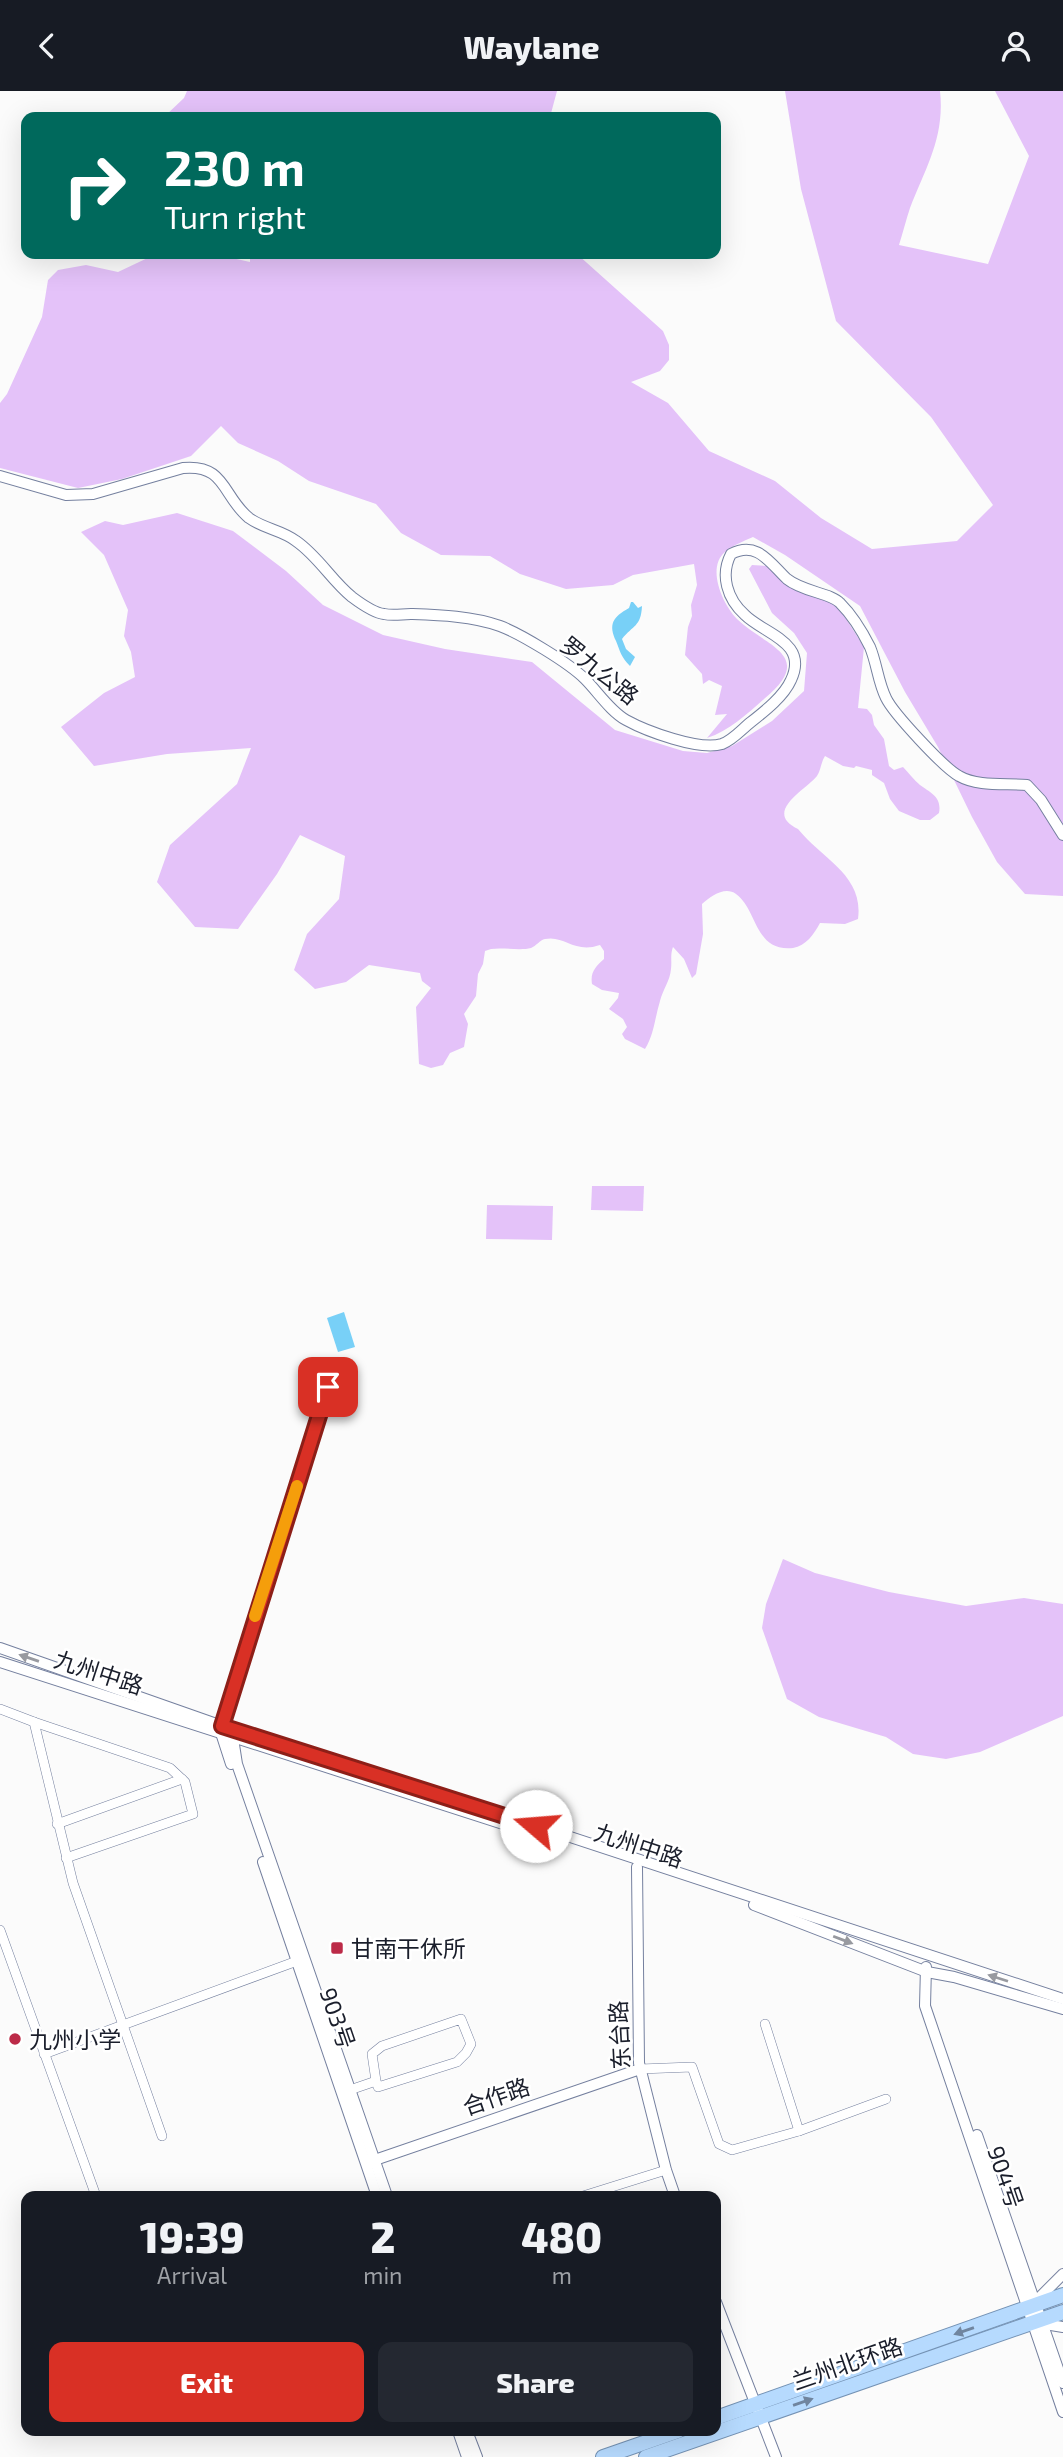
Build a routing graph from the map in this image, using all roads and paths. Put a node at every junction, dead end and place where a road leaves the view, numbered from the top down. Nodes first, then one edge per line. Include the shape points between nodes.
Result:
1 (0, 476) edge
2 (1063, 835) edge
3 (328, 1387) dead end
4 (0, 1648) edge
5 (0, 1662) edge
6 (0, 1709) edge
7 (34, 1721) junction
8 (227, 1731) junction
9 (182, 1779) junction
10 (57, 1824) junction
11 (66, 1858) junction
12 (637, 1867) junction
13 (0, 1930) edge
14 (929, 1955) junction
15 (297, 1961) junction
16 (931, 1972) junction
17 (1063, 1999) edge
18 (1063, 2009) edge
19 (765, 2024) dead end
20 (122, 2025) junction
21 (44, 2054) junction
22 (640, 2069) junction
23 (376, 2081) junction
24 (347, 2091) junction
25 (886, 2099) dead end
26 (799, 2131) junction
27 (162, 2136) dead end
28 (370, 2161) junction
29 (666, 2169) junction
30 (94, 2191) edge
31 (376, 2191) edge
32 (385, 2191) edge
33 (598, 2191) edge
34 (673, 2191) edge
35 (1063, 2274) edge
36 (1063, 2295) edge
37 (1063, 2312) edge
38 (1036, 2314) junction
39 (721, 2315) edge
40 (1063, 2327) edge
41 (1063, 2383) edge
42 (759, 2410) junction
43 (1063, 2411) edge
44 (721, 2417) edge
45 (721, 2426) edge
46 (460, 2436) edge
47 (469, 2436) edge
48 (664, 2436) edge
49 (696, 2436) edge
50 (467, 2457) edge
51 (477, 2457) edge
52 (603, 2457) edge
53 (646, 2457) edge
54 (776, 2457) edge

1 - 2 street, 罗九公路 via 66,495 93,494 183,468 208,470 220,477 249,517 298,542 351,596 368,607 383,614 468,619 500,626 576,671 624,719 677,740 708,745 735,736 768,708 790,682 795,667 786,643 744,615 728,588 724,575 731,554 750,548 801,589 838,600 869,646 886,700 932,754 958,776 977,783 1027,785
3 - 8 street
8 -> 4 street
5 - 8 street, 九州中路
6 - 7 street
7 - 9 street via 170,1768
7 - 10 street
8 - 12 street, 九州中路
8 - 14 street via 419,1787
8 - 15 street, 903号
8 - 24 street
9 - 10 street
9 - 11 street via 193,1814
10 - 11 street
11 - 20 street
12 -> 16 street, 九州中路
12 - 22 street, 东台路
13 - 21 street
14 - 16 street, 904号
17 -> 14 street
15 - 20 street
15 - 24 street, 903号
16 - 18 street, 九州中路
16 - 38 street, 904号 via 925,2006
19 - 26 street
20 - 21 street
20 - 27 street
21 - 30 street
22 - 26 street via 692,2067 719,2144 732,2150
22 - 28 street, 合作路
22 - 29 street, 东台路
23 - 23 street via 372,2054 382,2046 461,2019 471,2043 457,2062 378,2087
23 - 24 street
24 - 28 street, 903号
25 - 26 street
28 - 31 street, 903号
28 - 32 street
29 - 33 street
29 - 34 street, 东台路
35 - 38 street
36 - 38 highway, 兰州北环路
37 - 38 highway, 兰州北环路
38 - 40 street
38 - 41 street
38 - 42 highway, 兰州北环路
38 - 43 street, 904号
39 - 42 street
42 - 44 highway, 兰州北环路
42 - 45 highway, 兰州北环路
42 - 54 street
46 - 50 street
47 - 51 street
48 - 52 highway
49 - 53 highway, 兰州北环路

